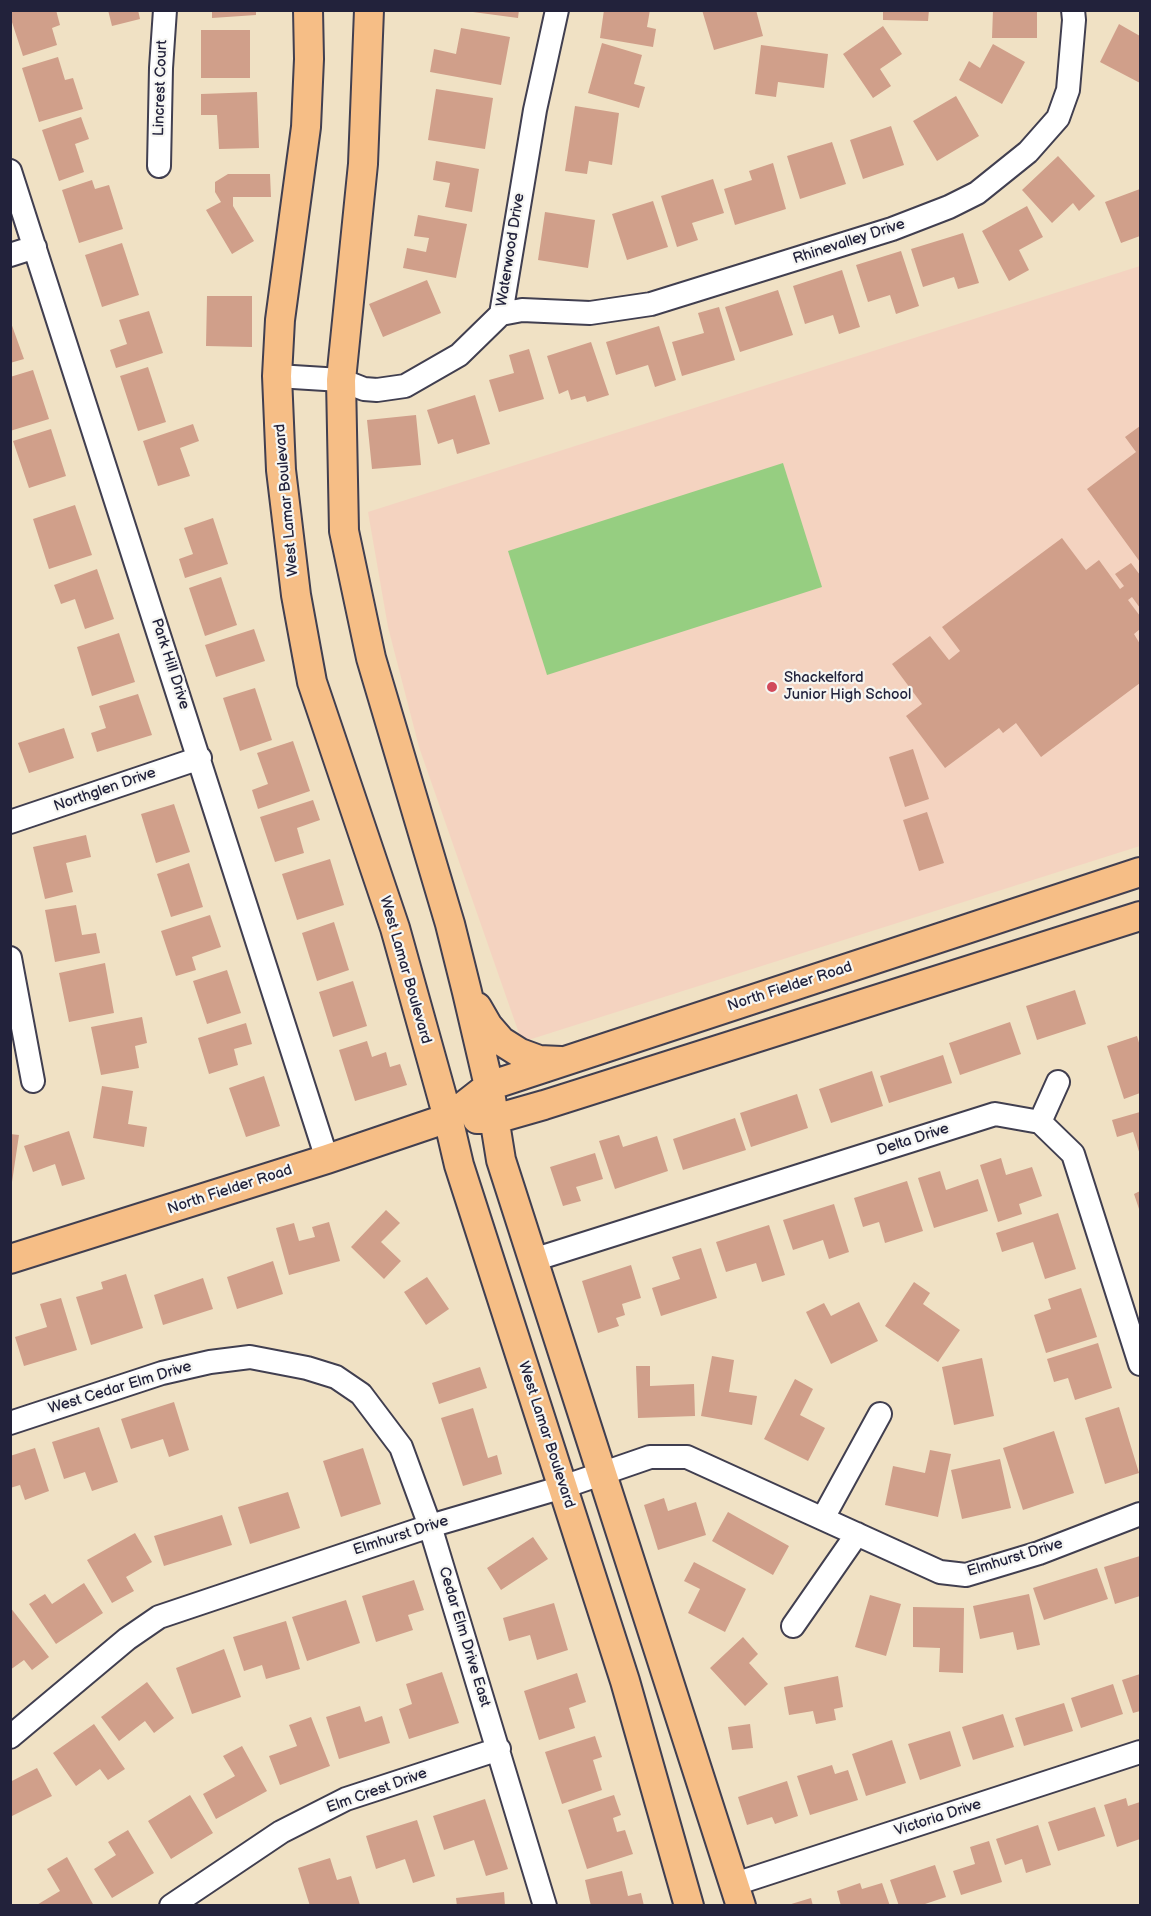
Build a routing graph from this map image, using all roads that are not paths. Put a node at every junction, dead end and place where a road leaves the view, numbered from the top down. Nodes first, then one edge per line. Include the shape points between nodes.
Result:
1 (165, 10) edge
2 (308, 10) edge
3 (369, 10) edge
4 (557, 10) edge
5 (1073, 10) edge
6 (159, 166) dead end
7 (10, 171) edge
8 (35, 247) junction
9 (10, 255) edge
10 (501, 314) junction
11 (277, 376) junction
12 (341, 380) junction
13 (200, 758) junction
14 (10, 822) edge
15 (1140, 872) edge
16 (1140, 916) edge
17 (979, 924) junction
18 (10, 958) edge
19 (990, 964) junction
20 (467, 992) junction
21 (563, 1062) junction
22 (33, 1082) dead end
23 (1058, 1082) dead end
24 (489, 1086) junction
25 (448, 1118) junction
26 (495, 1119) junction
27 (1040, 1122) junction
28 (327, 1159) junction
29 (10, 1259) edge
30 (533, 1260) junction
31 (1140, 1364) edge
32 (880, 1414) dead end
33 (10, 1423) edge
34 (603, 1473) junction
35 (563, 1486) junction
36 (1140, 1514) edge
37 (823, 1518) junction
38 (430, 1526) junction
39 (857, 1534) junction
40 (793, 1626) dead end
41 (10, 1737) edge
42 (498, 1749) junction
43 (1140, 1752) edge
44 (738, 1895) edge
45 (171, 1905) edge
46 (545, 1905) edge
47 (689, 1905) edge

1 - 6 street, Lincrest Court
2 - 11 main road, West Lamar Boulevard via 306,127 280,320
3 - 12 main road via 363,164
4 - 10 street, Waterwood Drive via 535,110
5 - 10 street, Rhinevalley Drive via 1068,90 1058,118 1028,152 977,193 892,229 651,304 590,313 522,310
7 - 8 street, Park Hill Drive
8 - 9 street
8 - 13 street, Park Hill Drive
10 - 12 street, Waterwood Drive via 459,355 405,386 364,389
11 - 12 street, Waterwood Drive
11 - 25 main road, West Lamar Boulevard via 281,470 296,595 312,682 395,928
12 - 20 main road via 344,531 371,658
13 - 14 street, Northglen Drive
13 - 28 street, Park Hill Drive
15 - 17 main road, North Fielder Road
16 - 19 main road, North Fielder Road
17 - 19 main road
17 - 21 main road, North Fielder Road
18 - 22 street
19 - 26 main road, North Fielder Road
20 - 21 main road via 501,1041 539,1060
20 - 24 main road
21 - 24 main road, North Fielder Road
23 - 27 street
24 - 25 main road, North Fielder Road
24 - 26 main road
25 - 26 main road, North Fielder Road
25 - 28 main road, North Fielder Road
25 - 35 main road, West Lamar Boulevard via 462,1176
26 - 30 main road via 501,1160
27 - 30 street, Delta Drive via 995,1114
27 - 31 street via 1073,1154
28 - 29 main road, North Fielder Road
30 - 34 main road
32 - 37 street
33 - 38 street, West Cedar Elm Drive via 162,1373 210,1362 250,1358 307,1368 336,1377 361,1394 401,1447
34 - 35 street, Elmhurst Drive
34 - 37 street, Elmhurst Drive via 650,1457 687,1457
34 - 44 main road
35 - 38 street, Elmhurst Drive
35 - 47 main road, West Lamar Boulevard via 625,1681
36 - 39 street, Elmhurst Drive via 1039,1553 966,1575 940,1572
37 - 39 street, Elmhurst Drive
38 - 41 street, Elmhurst Drive via 159,1617
38 - 42 street, Cedar Elm Drive East
39 - 40 street
42 - 45 street, Elm Crest Drive via 346,1799 281,1832
42 - 46 street, Cedar Elm Drive East
43 - 44 street, Victoria Drive

